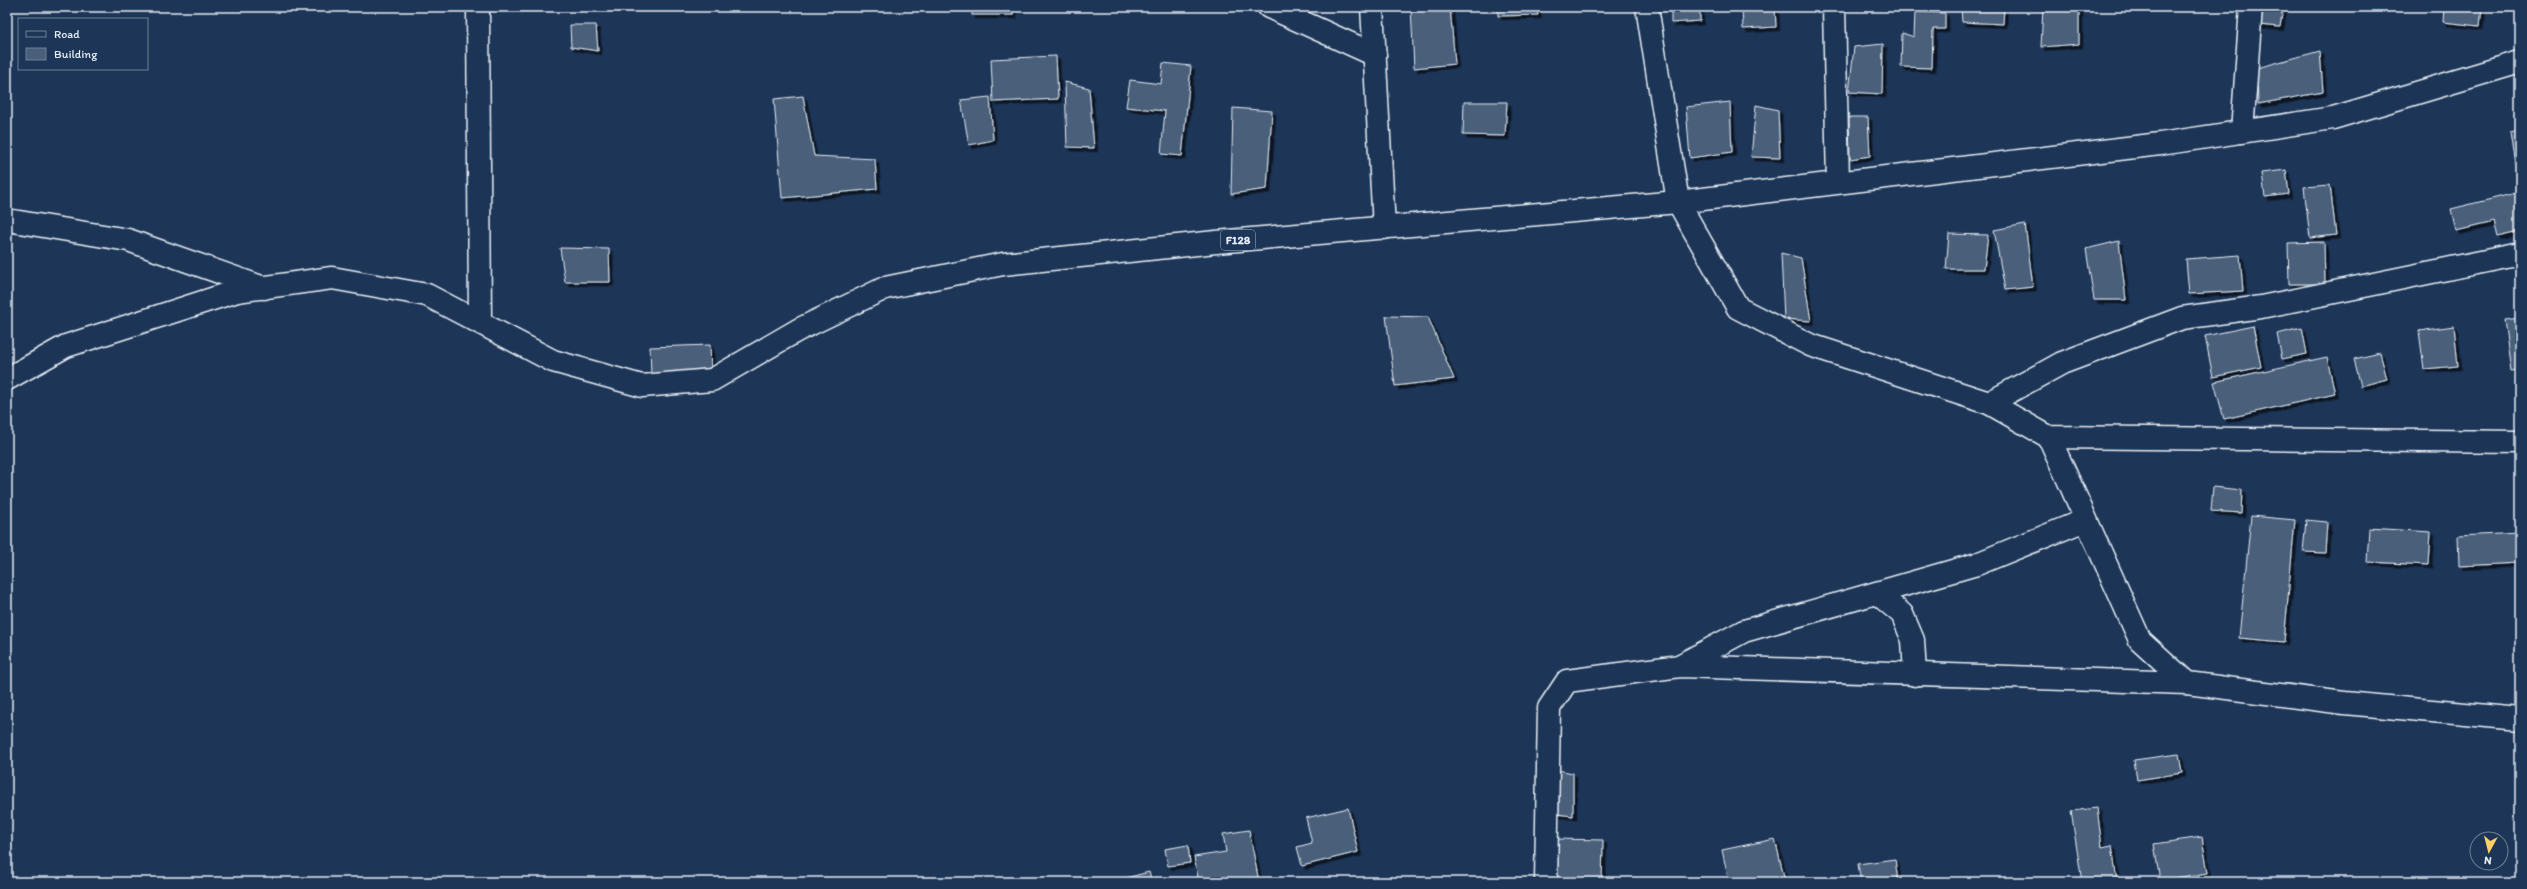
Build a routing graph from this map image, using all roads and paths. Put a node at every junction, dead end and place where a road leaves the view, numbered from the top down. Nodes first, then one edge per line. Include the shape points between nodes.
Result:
1 (478, 7) edge
2 (1270, 7) edge
3 (1372, 7) edge
4 (1647, 7) edge
5 (1834, 7) edge
6 (2251, 7) edge
7 (1375, 55) junction
8 (2520, 62) edge
9 (2242, 132) junction
10 (1838, 182) junction
11 (1678, 202) junction
12 (7, 220) edge
13 (1384, 228) junction
14 (2520, 254) edge
15 (264, 288) junction
16 (480, 322) junction
17 (7, 379) edge
18 (1989, 403) junction
19 (2049, 437) junction
20 (2520, 442) edge
21 (2085, 520) junction
22 (1877, 593) junction
23 (1680, 666) junction
24 (1915, 675) junction
25 (2187, 683) junction
26 (2520, 719) edge
27 (1546, 882) edge

1 - 16 street
2 - 7 street
3 - 7 street
4 - 11 street
5 - 10 street
6 - 9 street
7 - 13 street
8 - 9 street, F128 via 2333,118
9 - 10 street, F128
10 - 11 street, F128
11 - 13 street, F128
11 - 18 street via 1738,308 1810,345
12 - 15 street via 128,240
13 - 16 street, F128 via 1003,264 884,288 798,330 712,380 642,386 553,361
14 - 18 street via 2261,307 2182,318 2062,363
15 - 16 street, F128 via 332,278 427,295
15 - 17 street, F128 via 237,291 66,346
18 - 19 street
19 - 20 street
19 - 21 street
21 - 22 street via 1977,564
21 - 25 street via 2140,640
22 - 23 street via 1744,631
22 - 24 street via 1902,614 1913,640
23 - 24 street
23 - 27 street via 1567,681 1549,708
24 - 25 street
25 - 26 street via 2344,703

